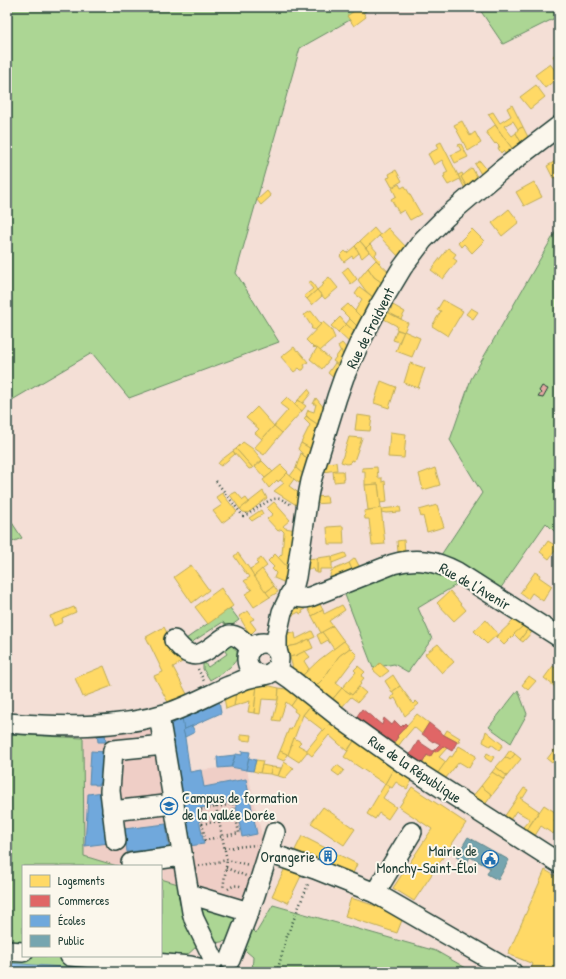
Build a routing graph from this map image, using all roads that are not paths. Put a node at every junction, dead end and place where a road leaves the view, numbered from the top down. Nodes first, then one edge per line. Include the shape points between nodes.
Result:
1 (559, 126) edge
2 (290, 594) junction
3 (282, 612) junction
4 (559, 637) edge
5 (174, 640) dead end
6 (251, 651) junction
7 (272, 665) junction
8 (178, 709) junction
9 (159, 716) junction
10 (7, 723) edge
11 (164, 745) junction
12 (174, 804) junction
13 (112, 811) junction
14 (412, 832) dead end
15 (116, 841) dead end
16 (184, 862) junction
17 (131, 863) dead end
18 (559, 864) edge
19 (375, 893) junction
20 (189, 894) junction
21 (249, 912) junction
22 (7, 951) edge
23 (22, 952) edge
24 (82, 957) edge
25 (219, 967) edge
26 (512, 972) edge

1 - 2 street, Rue de Froidvent via 500,171 423,240 402,268 378,308 341,387 311,481 296,577
2 - 3 street
2 - 4 street, Rue de l'Avenir via 298,598 310,597 393,564 413,560 429,561 457,572
3 - 6 street
3 - 7 street
5 - 6 street via 194,656 229,636 241,639
6 - 7 street via 263,643 273,647
6 - 7 street via 250,667 253,671 258,674
6 - 8 street via 237,670
7 - 8 street
7 - 18 street, Rue de la République via 344,721 403,762
8 - 9 street
9 - 10 street via 92,725
9 - 11 street
11 - 12 street
11 - 13 street via 113,750 110,791
12 - 13 street
12 - 16 street
13 - 15 street
14 - 19 street
16 - 17 street
16 - 20 street
19 - 21 street via 315,869 268,856
19 - 26 street
20 - 21 street
20 - 25 street via 194,919
21 - 25 street
22 - 23 street
24 - 25 street

